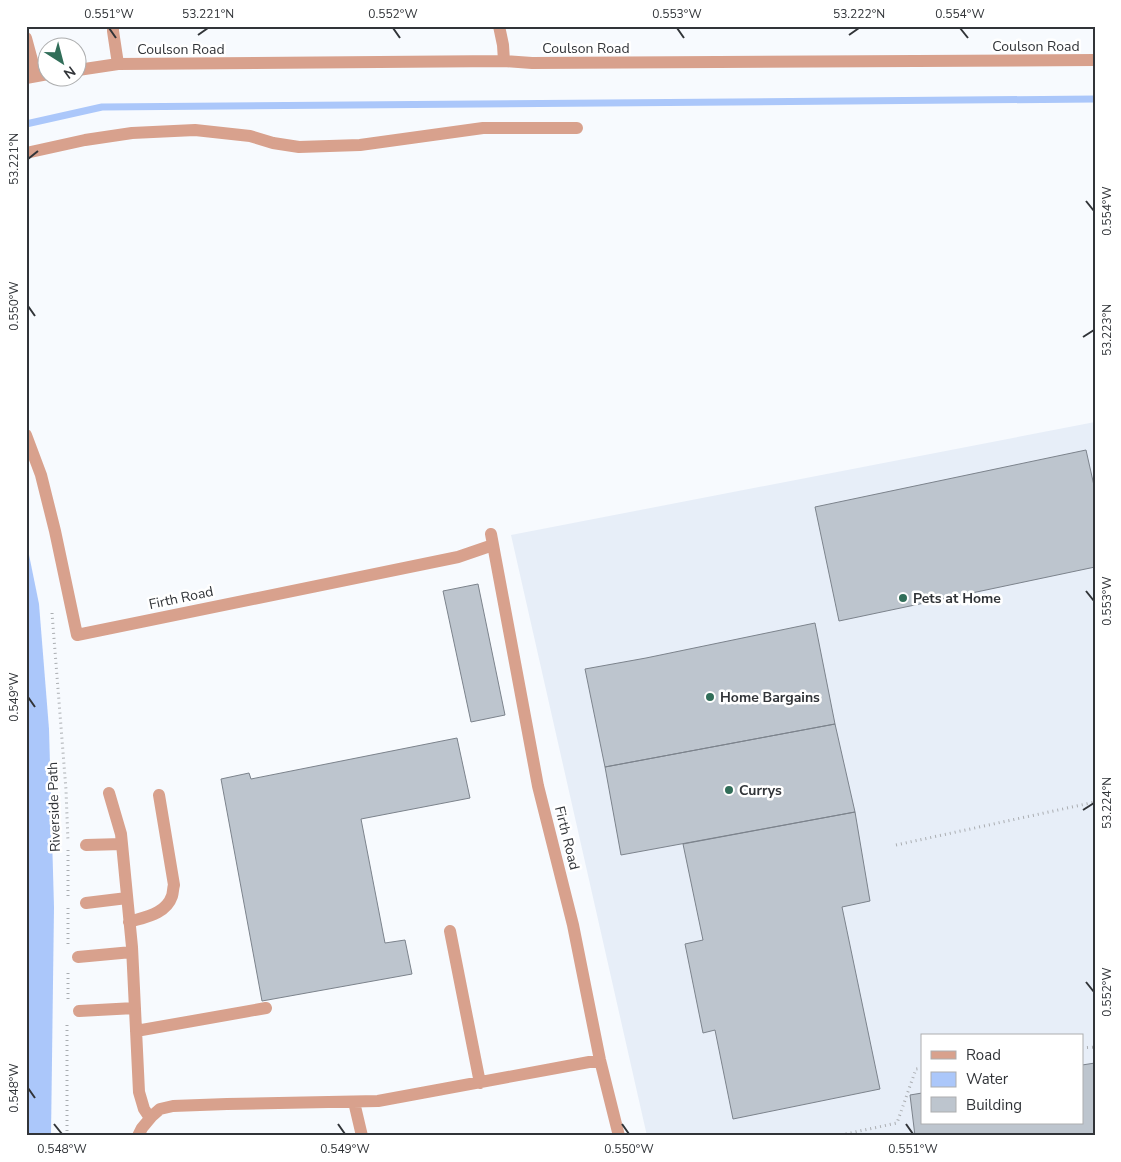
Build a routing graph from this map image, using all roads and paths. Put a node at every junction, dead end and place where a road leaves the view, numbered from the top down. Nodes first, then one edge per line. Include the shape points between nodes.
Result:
1 (114, 26) edge
2 (498, 26) edge
3 (26, 38) edge
4 (1095, 60) edge
5 (504, 61) junction
6 (118, 64) junction
7 (88, 68) edge
8 (37, 75) edge
9 (577, 128) dead end
10 (26, 153) edge
11 (26, 435) edge
12 (52, 608) dead end
13 (109, 793) dead end
14 (159, 795) dead end
15 (1095, 802) edge
16 (122, 844) junction
17 (86, 845) dead end
18 (896, 845) dead end
19 (127, 898) junction
20 (86, 903) dead end
21 (129, 922) junction
22 (450, 931) dead end
23 (132, 952) junction
24 (73, 954) joint
25 (68, 969) dead end
26 (135, 1008) junction
27 (266, 1008) dead end
28 (73, 1009) joint
29 (67, 1016) dead end
30 (136, 1031) junction
31 (600, 1060) junction
32 (921, 1068) edge
33 (480, 1082) junction
34 (354, 1102) junction
35 (150, 1118) junction
36 (67, 1136) edge
37 (138, 1136) edge
38 (362, 1136) edge
39 (619, 1136) edge
40 (836, 1136) edge

1 - 6 street
2 - 5 street
3 - 8 street
4 - 5 street, Coulson Road
5 - 6 street, Coulson Road
6 - 7 street, Coulson Road
9 - 10 street via 483,128 360,145 299,146 195,130 132,132
11 - 31 street, Firth Road via 41,475 77,635 458,557 492,539 538,786
12 - 24 path, Riverside Path via 66,790
13 - 16 street
14 - 21 street via 174,885 172,896 168,905 156,913
15 - 18 path
16 - 17 street
16 - 19 street
19 - 20 street
19 - 21 street
21 - 23 street
22 - 33 street
23 - 24 street
23 - 26 street
25 - 28 path
26 - 28 street
26 - 30 street
27 - 30 street
29 - 36 path
30 - 35 street via 139,1092
31 - 33 street
31 - 39 street, Firth Road
32 - 40 path via 916,1069 896,1123
33 - 34 street via 378,1101
34 - 35 street via 173,1106 160,1109
34 - 38 street
35 - 37 street

